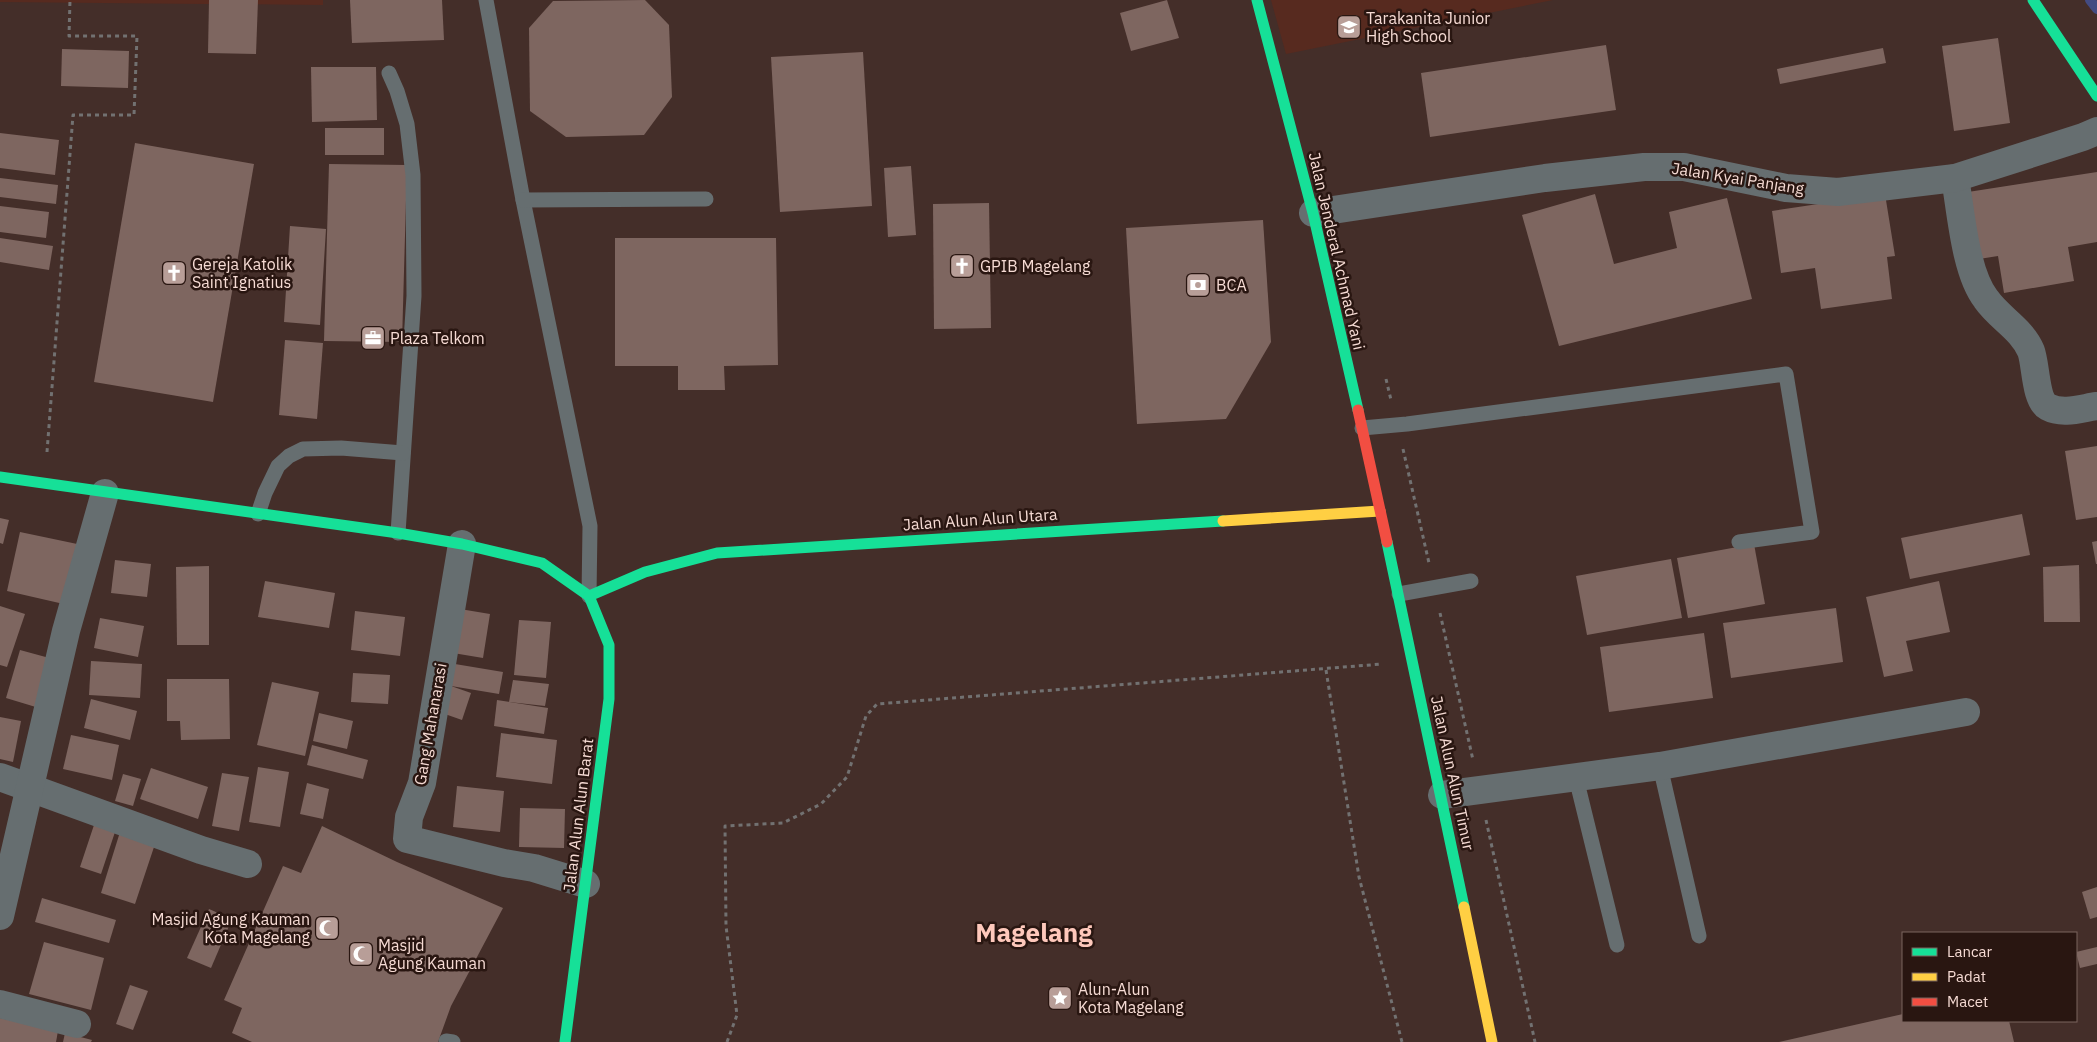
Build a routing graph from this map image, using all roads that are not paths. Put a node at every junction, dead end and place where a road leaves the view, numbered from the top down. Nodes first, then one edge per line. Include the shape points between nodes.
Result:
1 (486, 0) edge
2 (1257, 0) edge
3 (2033, 0) edge
4 (389, 73) dead end
5 (2097, 96) edge
6 (2097, 131) edge
7 (1955, 178) junction
8 (706, 199) dead end
9 (523, 200) junction
10 (1313, 213) junction
11 (2097, 406) edge
12 (1362, 428) junction
13 (403, 453) junction
14 (0, 478) edge
15 (106, 493) junction
16 (1380, 511) junction
17 (258, 514) junction
18 (398, 533) junction
19 (1739, 542) dead end
20 (462, 544) junction
21 (1471, 581) dead end
22 (1399, 594) junction
23 (589, 596) junction
24 (1966, 712) dead end
25 (1660, 766) junction
26 (0, 777) edge
27 (1576, 778) junction
28 (30, 787) junction
29 (1442, 796) junction
30 (248, 864) dead end
31 (586, 884) junction
32 (0, 916) edge
33 (1699, 936) dead end
34 (1617, 945) dead end
35 (0, 1004) edge
36 (76, 1024) dead end
37 (446, 1041) edge
38 (453, 1042) edge
39 (565, 1042) edge
40 (1492, 1042) edge

1 - 9 lane
2 - 10 main road, Jalan Jenderal Achmad Yani
3 - 5 main road
4 - 13 lane via 407,124 413,175 414,296
6 - 7 street, Jalan Kyai Panjang
7 - 10 street, Jalan Kyai Panjang via 1838,192 1786,188 1684,167 1644,167 1545,178
7 - 11 street via 1971,268 1978,288 2025,339 2031,352 2040,399 2047,407 2063,411
8 - 9 lane
9 - 23 lane via 590,526
10 - 12 main road, Jalan Jenderal Achmad Yani
12 - 16 main road, Jalan Jenderal Achmad Yani
12 - 19 lane via 1786,374 1812,532
13 - 17 lane via 341,448 303,449 278,466
13 - 18 lane
14 - 15 main road
15 - 17 main road
15 - 28 street via 66,631
16 - 22 main road, Jalan Alun Alun Timur
16 - 23 main road, Jalan Alun Alun Utara via 717,553 645,572
17 - 18 main road
18 - 20 main road
20 - 23 main road via 542,563
20 - 31 street, Gang Mahanarasi via 422,783 409,816 407,839 534,868
21 - 22 lane
22 - 29 main road, Jalan Alun Alun Timur
23 - 31 main road, Jalan Alun Alun Barat via 609,645 609,699
24 - 25 street
25 - 27 street
25 - 33 lane
26 - 28 street
27 - 29 street
27 - 34 lane
28 - 30 street
28 - 32 street
29 - 40 main road, Jalan Alun Alun Timur
31 - 39 main road, Jalan Alun Alun Barat
35 - 36 street
37 - 38 lane

